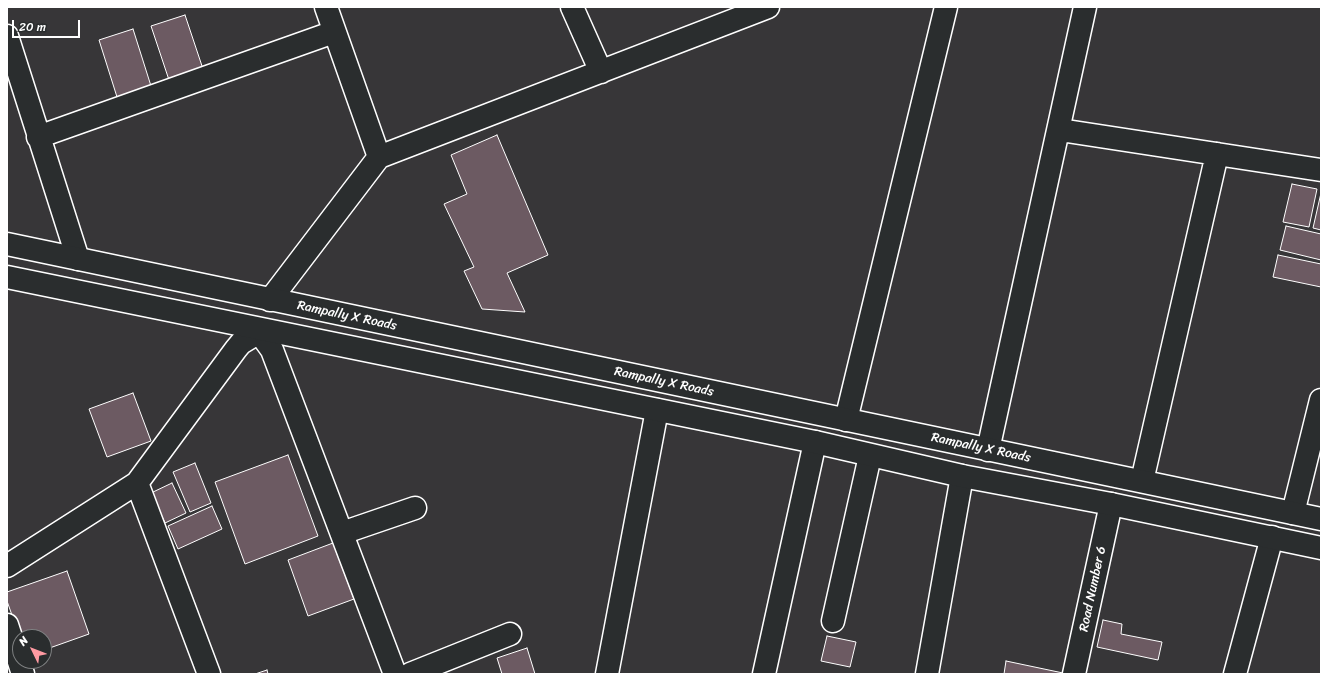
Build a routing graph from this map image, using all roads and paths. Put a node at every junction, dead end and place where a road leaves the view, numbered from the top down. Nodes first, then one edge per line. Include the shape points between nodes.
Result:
1 (572, 7) edge
2 (768, 7) edge
3 (946, 7) edge
4 (1085, 7) edge
5 (329, 8) edge
6 (334, 32) junction
7 (7, 36) edge
8 (601, 72) junction
9 (1060, 130) junction
10 (38, 137) junction
11 (1217, 154) junction
12 (379, 157) junction
13 (1321, 170) edge
14 (7, 244) edge
15 (78, 259) junction
16 (7, 277) edge
17 (270, 300) junction
18 (260, 330) junction
19 (1321, 400) edge
20 (657, 410) junction
21 (846, 420) junction
22 (815, 442) junction
23 (988, 450) junction
24 (870, 456) junction
25 (962, 476) junction
26 (1142, 482) junction
27 (137, 483) junction
28 (1111, 504) junction
29 (415, 508) dead end
30 (1293, 513) junction
31 (1321, 519) edge
32 (342, 533) junction
33 (1272, 537) junction
34 (1321, 548) edge
35 (7, 566) edge
36 (833, 621) dead end
37 (7, 625) edge
38 (510, 634) dead end
39 (23, 674) edge
40 (209, 674) edge
41 (395, 674) edge
42 (410, 674) edge
43 (606, 674) edge
44 (764, 674) edge
45 (927, 674) edge
46 (1074, 674) edge
47 (1235, 674) edge

1 - 8 street
2 - 8 street
3 - 21 street
4 - 9 street
5 - 6 street
6 - 10 street
6 - 12 street
7 - 10 street
8 - 12 street
9 - 11 street
9 - 23 street
10 - 15 street
11 - 13 street
11 - 26 street
12 - 17 street
14 - 15 street, Rampally X Roads
15 - 17 street, Rampally X Roads
16 - 18 street
17 - 21 street, Rampally X Roads
18 - 20 street
18 - 27 street via 236,349
18 - 32 street via 272,350
19 - 30 street
20 - 22 street
20 - 43 street
21 - 23 street, Rampally X Roads
22 - 24 street
22 - 44 street
23 - 26 street, Rampally X Roads
24 - 25 street
24 - 36 street
25 - 28 street
25 - 45 street
26 - 30 street, Rampally X Roads
27 - 35 street
27 - 40 street
28 - 33 street
28 - 46 street, Road Number 6
29 - 32 street
30 - 31 street, Rampally X Roads
32 - 41 street
33 - 34 street
33 - 47 street
37 - 39 street
38 - 42 street

